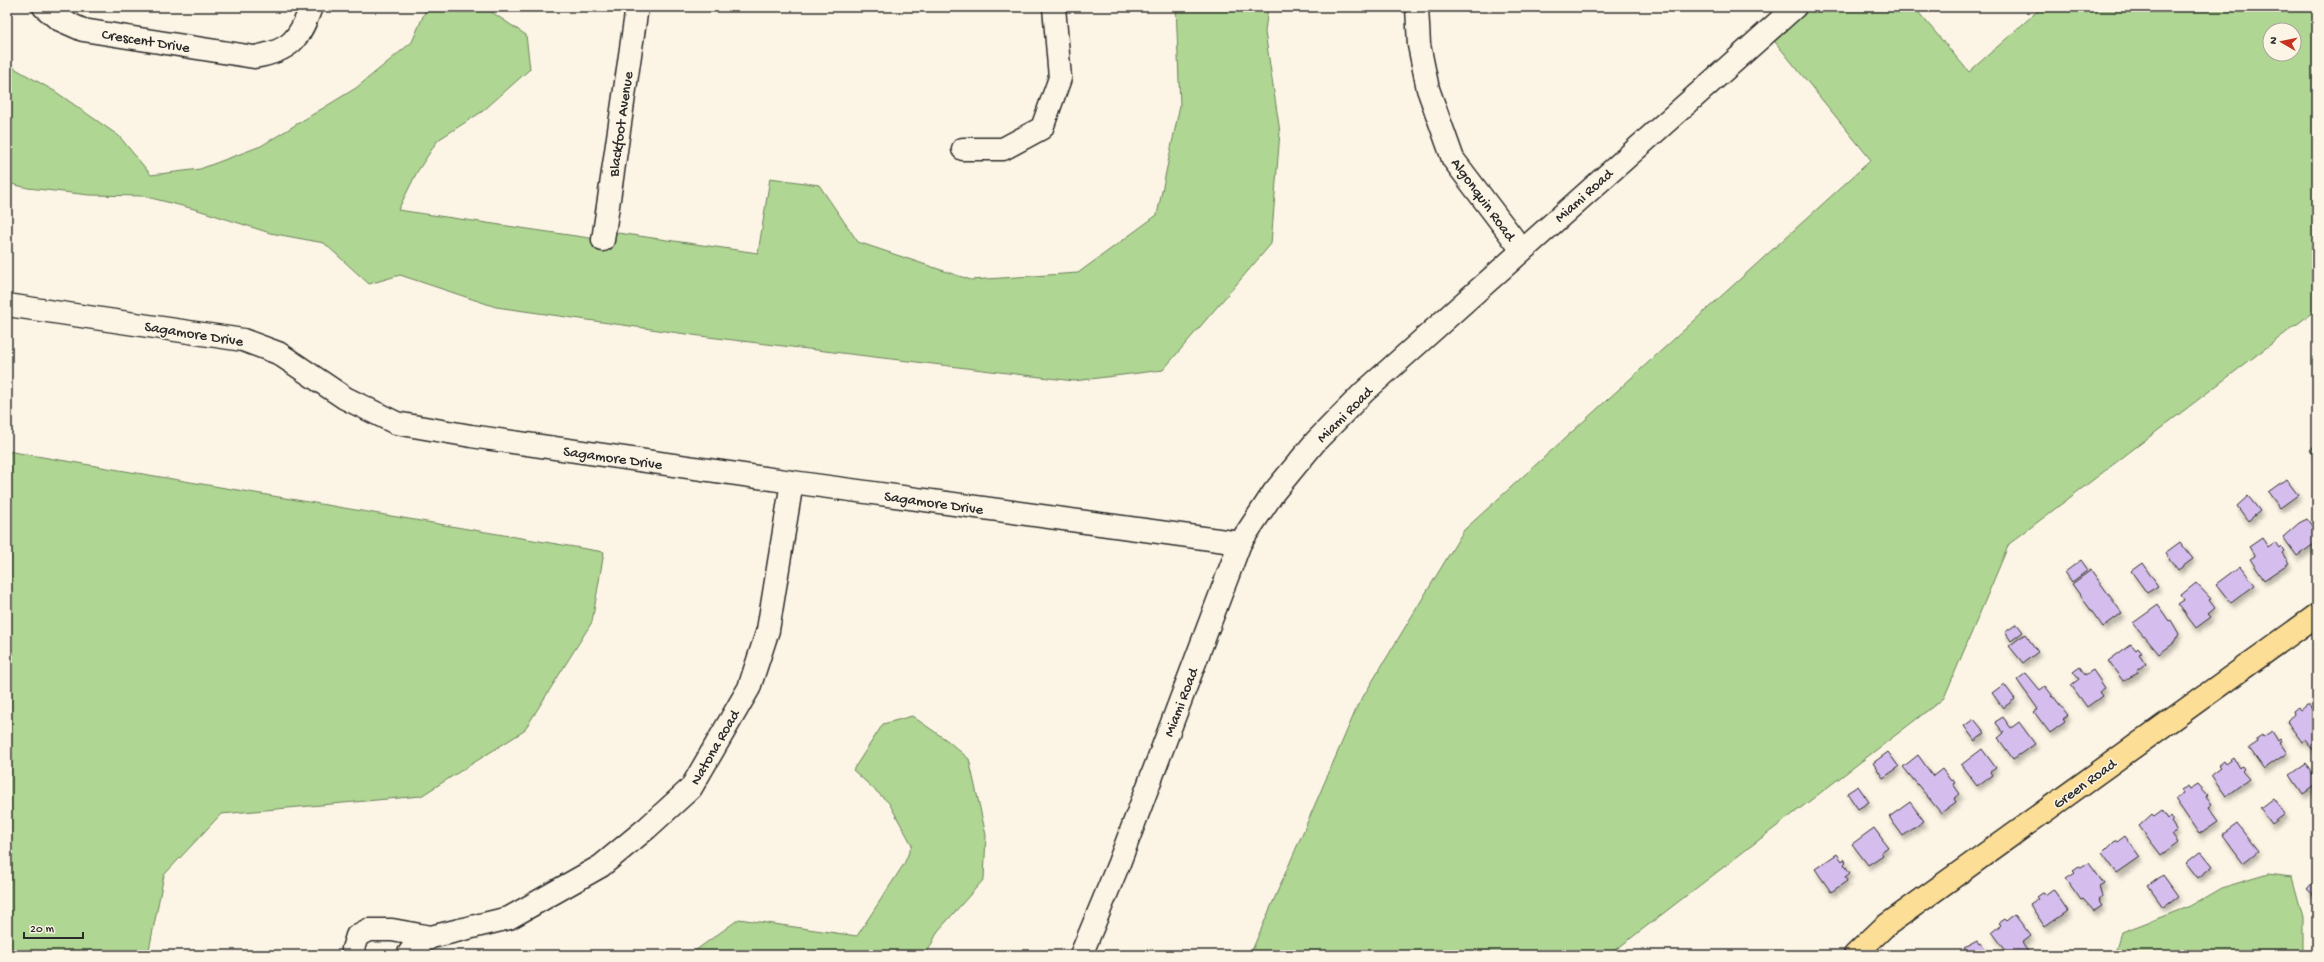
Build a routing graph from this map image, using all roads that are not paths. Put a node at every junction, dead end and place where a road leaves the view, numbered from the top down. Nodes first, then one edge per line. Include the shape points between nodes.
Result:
1 (44, 7) edge
2 (312, 7) edge
3 (637, 7) edge
4 (1054, 7) edge
5 (1417, 7) edge
6 (1795, 7) edge
7 (963, 149) dead end
8 (603, 240) dead end
9 (1522, 250) junction
10 (7, 305) edge
11 (792, 482) junction
12 (1240, 543) junction
13 (2317, 616) edge
14 (432, 937) junction
15 (353, 955) edge
16 (408, 955) edge
17 (1081, 955) edge
18 (1855, 955) edge

1 - 2 street, Crescent Drive via 58,19 83,30 254,57 270,54 287,46 303,30
3 - 8 street, Blackfoot Avenue
4 - 7 street via 1060,78 1042,128 1003,149
5 - 9 street, Algonquin Road via 1419,45 1428,89 1453,159
6 - 9 street, Miami Road
9 - 12 street, Miami Road via 1364,392 1316,441 1274,492
10 - 11 street, Sagamore Drive via 243,340 278,353 345,398 396,423
11 - 12 street, Sagamore Drive
11 - 14 street, Natona Road via 768,630 749,688 691,788 601,866 508,918
12 - 17 street, Miami Road via 1119,863
13 - 18 main road, Green Road via 1884,927
14 - 15 street, Natona Road via 392,930 368,930 357,936
14 - 16 street, Natona Road

